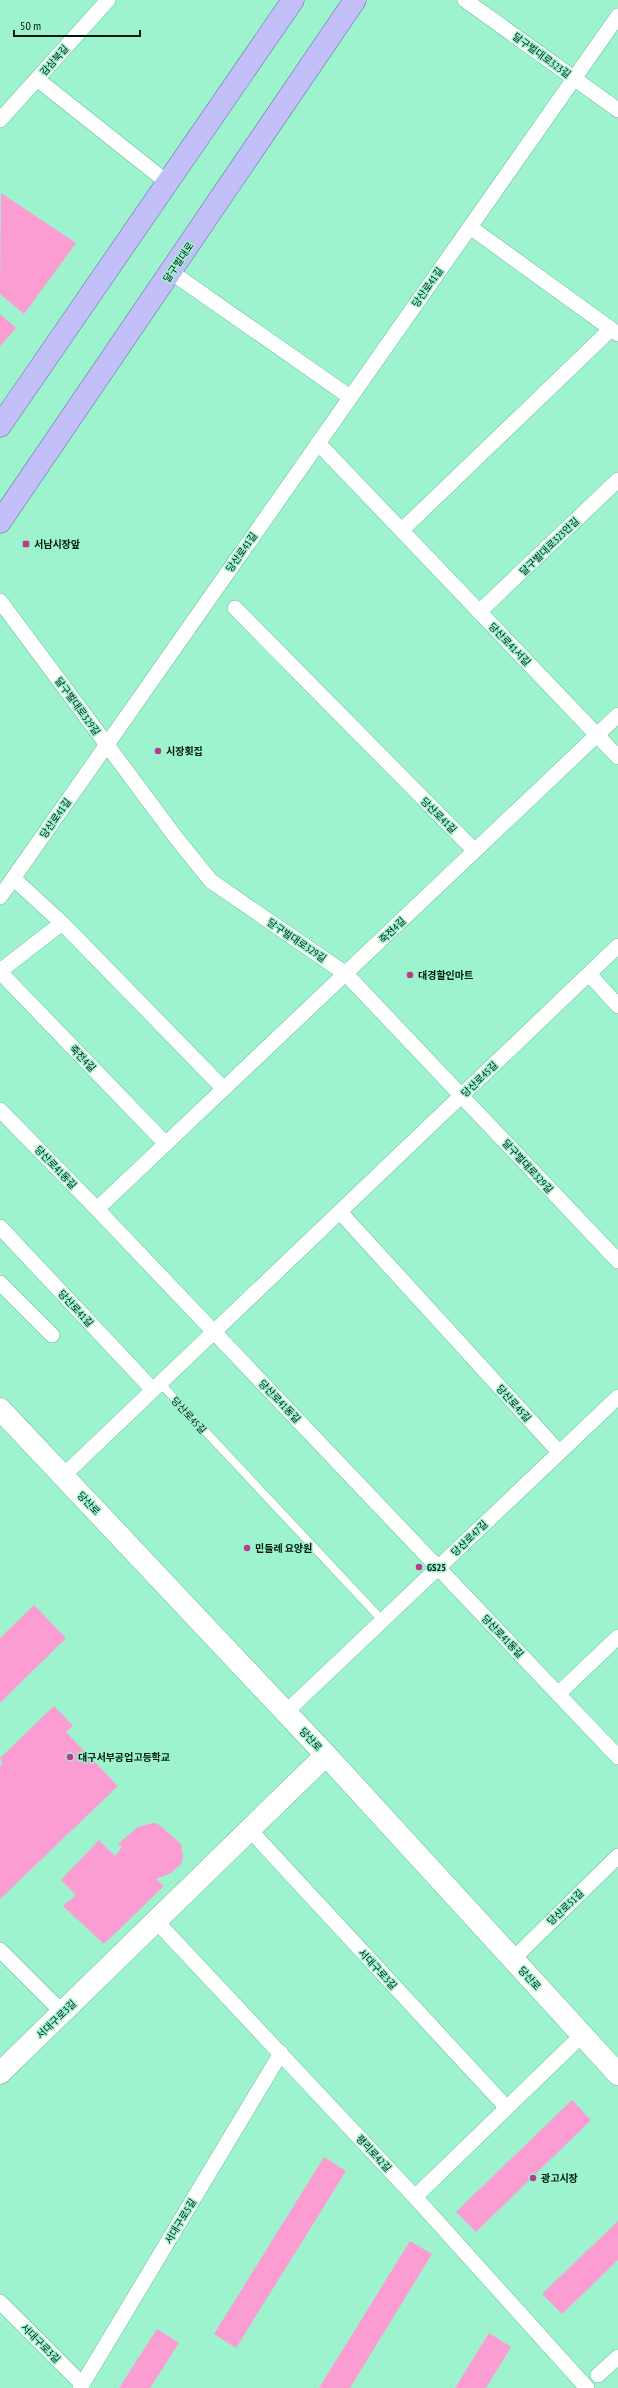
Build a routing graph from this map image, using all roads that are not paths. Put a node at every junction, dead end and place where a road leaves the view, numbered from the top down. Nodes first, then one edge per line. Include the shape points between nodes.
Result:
1 (108, 0) edge
2 (293, 0) edge
3 (355, 0) edge
4 (465, 0) edge
5 (618, 16) edge
6 (574, 78) junction
7 (37, 79) junction
8 (618, 110) edge
9 (0, 120) edge
10 (168, 183) junction
11 (470, 227) junction
12 (171, 272) junction
13 (615, 331) edge
14 (350, 397) junction
15 (0, 426) edge
16 (318, 443) junction
17 (618, 480) edge
18 (0, 522) edge
19 (402, 530) junction
20 (0, 601) edge
21 (235, 608) dead end
22 (479, 612) junction
23 (618, 715) edge
24 (597, 735) junction
25 (107, 745) junction
26 (618, 757) edge
27 (475, 851) junction
28 (13, 878) junction
29 (0, 897) edge
30 (62, 923) junction
31 (618, 946) edge
32 (0, 971) edge
33 (346, 974) junction
34 (589, 974) junction
35 (618, 1006) edge
36 (224, 1090) junction
37 (461, 1096) junction
38 (0, 1110) edge
39 (166, 1144) junction
40 (97, 1209) junction
41 (340, 1212) junction
42 (0, 1227) edge
43 (618, 1261) edge
44 (0, 1283) edge
45 (214, 1332) junction
46 (52, 1335) dead end
47 (156, 1387) junction
48 (618, 1397) edge
49 (0, 1409) edge
50 (559, 1452) junction
51 (63, 1476) junction
52 (438, 1568) junction
53 (383, 1620) junction
54 (618, 1637) edge
55 (558, 1694) junction
56 (286, 1712) junction
57 (326, 1755) junction
58 (618, 1757) edge
59 (250, 1830) junction
60 (618, 1856) edge
61 (156, 1921) junction
62 (0, 1950) edge
63 (513, 1959) junction
64 (63, 2013) junction
65 (582, 2035) junction
66 (281, 2053) junction
67 (0, 2073) edge
68 (618, 2074) edge
69 (507, 2108) junction
70 (415, 2197) junction
71 (0, 2302) edge
72 (618, 2357) edge
73 (598, 2376) dead end
74 (81, 2386) edge
75 (587, 2388) edge

1 - 7 street, 감삼북길
2 - 10 main road
3 - 12 main road, 달구벌대로
4 - 6 street, 달구벌대로323길
5 - 6 street, 당산로41길
6 - 8 street, 달구벌대로323길
6 - 11 street, 당산로41길
7 - 9 street, 감삼북길
7 - 10 street
10 - 15 main road
11 - 13 street
11 - 14 street, 당산로41길
12 - 14 street
12 - 18 main road, 달구벌대로
13 - 19 street
14 - 16 street, 당산로41길
16 - 19 street, 당산로41서길
16 - 25 street, 당산로41길
17 - 22 street, 달구벌대로323안길
19 - 22 street, 당산로41서길
20 - 25 street, 달구벌대로329길
21 - 27 street, 당산로41길
22 - 24 street, 당산로41서길
23 - 24 street, 죽전4길
24 - 26 street, 당산로41서길
24 - 27 street, 죽전4길
25 - 28 street, 당산로41길
25 - 33 street, 달구벌대로329길 via 211,881
27 - 33 street, 죽전4길
28 - 29 street, 당산로41길
28 - 30 street
30 - 32 street, 죽전4길
30 - 36 street
31 - 34 street, 당산로45길
32 - 39 street, 죽전4길
33 - 36 street, 죽전4길
33 - 37 street, 달구벌대로329길
34 - 35 street
34 - 37 street, 당산로45길
36 - 39 street, 죽전4길
37 - 41 street, 당산로45길
37 - 43 street, 달구벌대로329길
38 - 40 street, 당산로41동길
39 - 40 street, 죽전4길
40 - 45 street, 당산로41동길
41 - 45 street, 당산로45길
41 - 50 street, 당산로45길
42 - 47 street, 당산로41길
44 - 46 street
45 - 47 street, 당산로45길
45 - 52 street, 당산로41동길
47 - 51 street, 당산로45길
47 - 53 lane, 당산로45길
48 - 50 street, 당산로47길
49 - 51 main road, 당산로
50 - 52 street, 당산로47길
51 - 56 main road, 당산로
52 - 53 street, 당산로47길
52 - 55 street, 당산로41동길
53 - 56 street, 당산로47길
54 - 55 street
55 - 58 street, 당산로41동길
56 - 57 main road, 당산로
57 - 59 main road, 서대구로3길
57 - 63 main road, 당산로
59 - 61 main road, 서대구로3길
59 - 69 street, 서대구로3길
60 - 63 street, 당산로51길
61 - 64 main road, 서대구로3길
61 - 66 street, 평리로42길
62 - 64 street
63 - 65 main road, 당산로
64 - 67 main road, 서대구로3길
65 - 68 main road, 당산로
65 - 69 street
66 - 70 street, 평리로42길
66 - 74 street, 서대구로5길
69 - 70 street
70 - 75 street, 평리로42길
71 - 74 street, 서대구로3길
72 - 73 street

